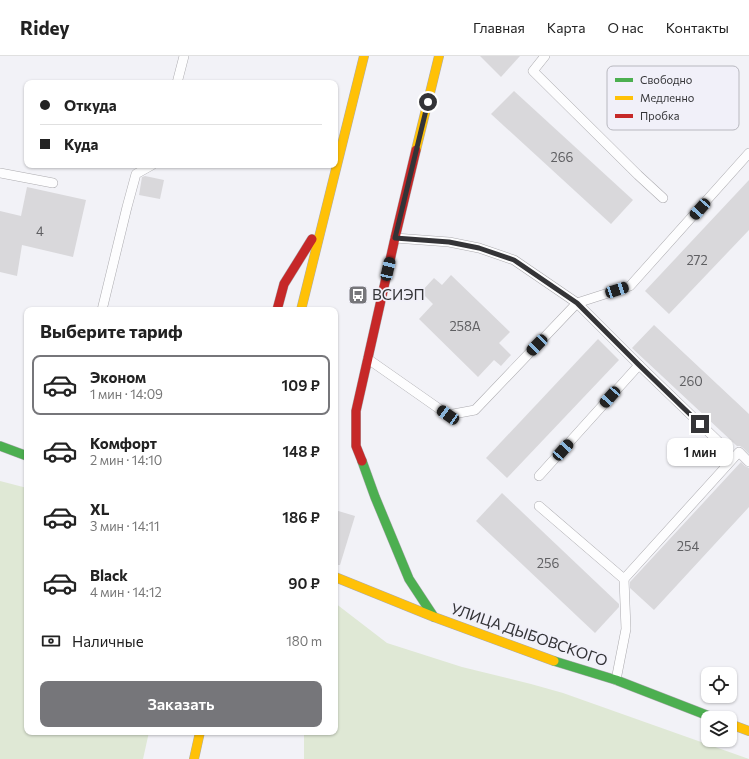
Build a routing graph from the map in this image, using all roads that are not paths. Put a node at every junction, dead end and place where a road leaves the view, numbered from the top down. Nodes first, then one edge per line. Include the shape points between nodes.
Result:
1 (184, 56) edge
2 (364, 56) edge
3 (439, 56) edge
4 (545, 56) edge
5 (178, 80) edge
6 (749, 153) edge
7 (338, 159) edge
8 (147, 168) edge
9 (336, 168) edge
10 (0, 173) edge
11 (53, 183) dead end
12 (663, 198) dead end
13 (322, 223) junction
14 (395, 238) junction
15 (577, 303) junction
16 (103, 307) edge
17 (278, 307) edge
18 (302, 307) edge
19 (368, 359) junction
20 (639, 365) junction
21 (719, 442) dead end
22 (0, 446) edge
23 (24, 455) edge
24 (749, 462) edge
25 (539, 476) dead end
26 (539, 506) dead end
27 (338, 578) edge
28 (624, 579) junction
29 (434, 617) junction
30 (616, 680) junction
31 (701, 713) edge
32 (737, 727) edge
33 (749, 731) edge
34 (199, 735) edge
35 (194, 759) edge

1 - 5 lane
2 - 7 street
3 - 14 street
4 - 12 lane via 533,71
6 - 15 lane via 630,286
8 - 16 lane via 136,174
9 - 13 street
10 - 11 lane
13 - 17 street via 284,284
13 - 18 street
14 - 15 lane via 449,242 479,248 514,260
14 - 19 street
15 - 19 lane via 475,410 448,415
15 - 20 lane
19 - 29 street via 356,411 356,446 374,497 409,579
20 - 21 lane
20 - 25 lane
22 - 23 street
24 - 28 lane via 739,452
26 - 28 lane
27 - 29 street, УЛИЦА ДЫБОВСКОГО
28 - 30 lane via 626,629
29 - 30 street, УЛИЦА ДЫБОВСКОГО via 540,656
30 - 31 street, УЛИЦА ДЫБОВСКОГО
32 - 33 street
34 - 35 street

